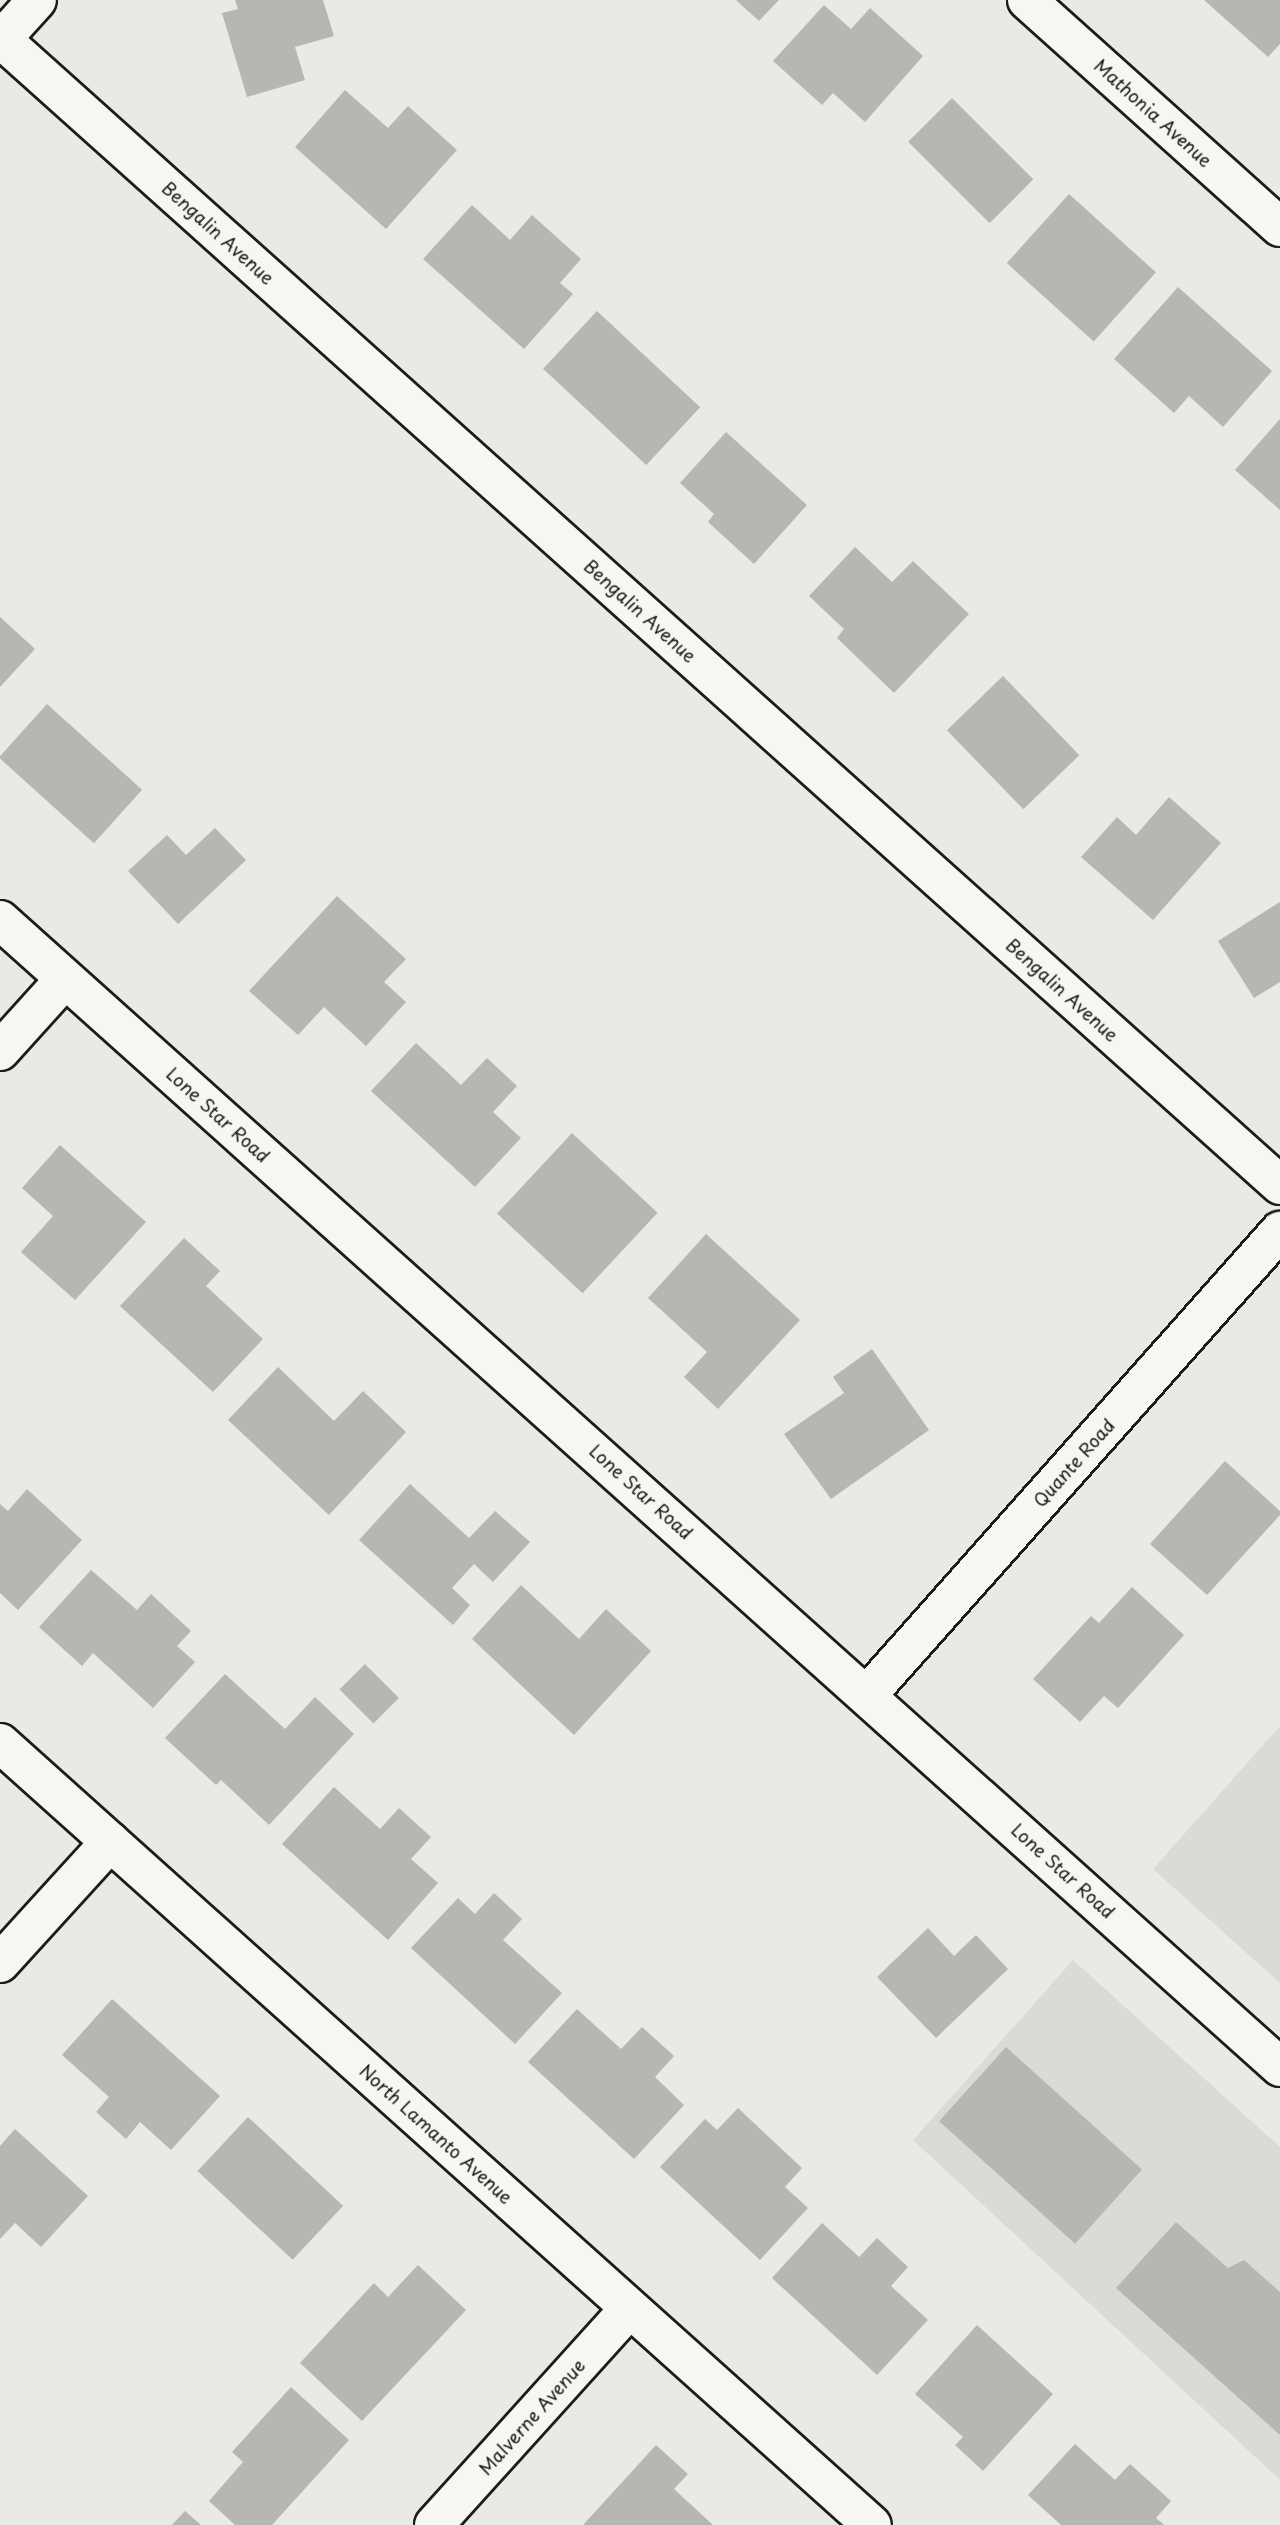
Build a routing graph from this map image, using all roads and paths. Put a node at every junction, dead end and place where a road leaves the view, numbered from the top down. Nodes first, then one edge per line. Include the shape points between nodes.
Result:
1 (37, 0) edge
2 (1027, 0) edge
3 (1, 39) edge
4 (1280, 227) edge
5 (0, 920) edge
6 (65, 979) junction
7 (0, 1051) edge
8 (1280, 1185) edge
9 (1280, 1231) edge
10 (867, 1695) junction
11 (0, 1743) edge
12 (110, 1842) junction
13 (0, 1963) edge
14 (1280, 2067) edge
15 (630, 2308) junction
16 (434, 2525) edge
17 (872, 2525) edge

1 - 3 street
2 - 4 street, Mathonia Avenue
3 - 8 street, Bengalin Avenue
5 - 6 street, Lone Star Road
6 - 7 street
6 - 10 street, Lone Star Road
9 - 10 street, Quante Road
10 - 14 street, Lone Star Road
11 - 12 street, North Lamanto Avenue
12 - 13 street
12 - 15 street, North Lamanto Avenue
15 - 16 street, Malverne Avenue
15 - 17 street, North Lamanto Avenue

